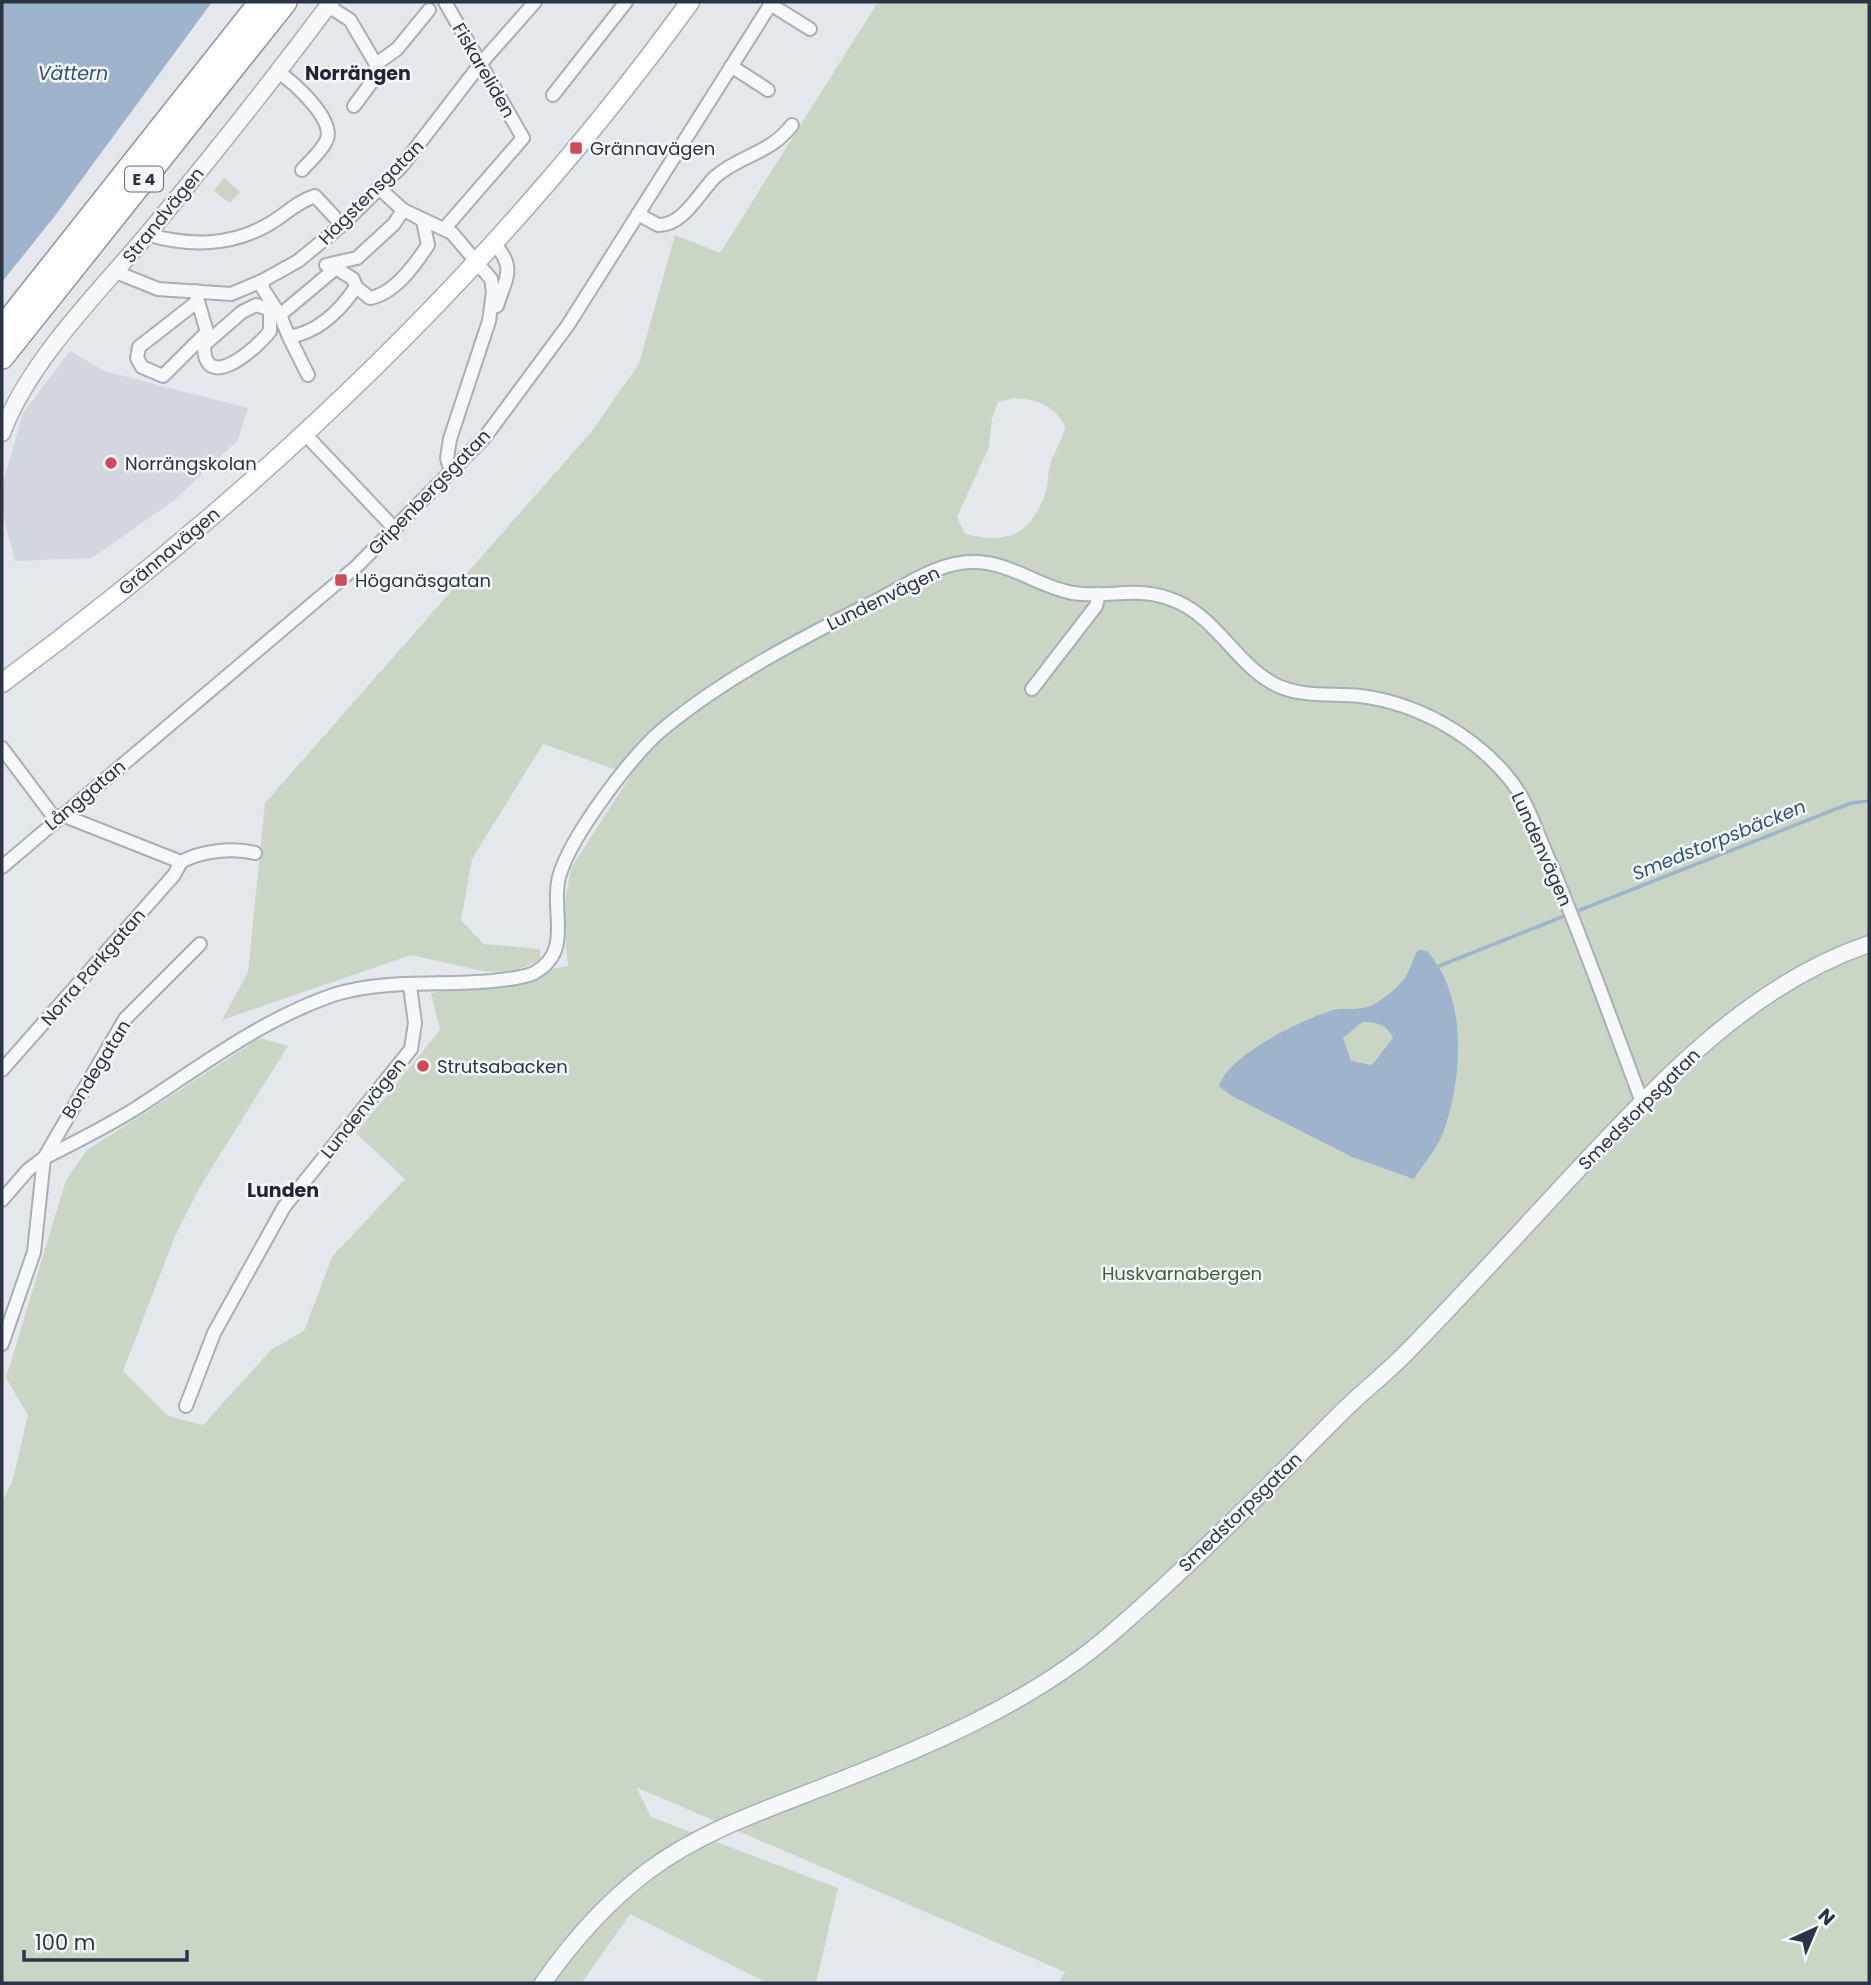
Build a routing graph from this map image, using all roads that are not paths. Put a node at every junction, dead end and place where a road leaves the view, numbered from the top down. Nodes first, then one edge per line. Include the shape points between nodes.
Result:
1 (261, 2) edge
2 (285, 2) edge
3 (445, 2) edge
4 (535, 2) edge
5 (626, 2) edge
6 (690, 2) edge
7 (771, 3) edge
8 (330, 4) edge
9 (429, 10) dead end
10 (810, 29) dead end
11 (482, 62) junction
12 (376, 64) junction
13 (731, 66) junction
14 (278, 72) junction
15 (768, 90) dead end
16 (553, 95) dead end
17 (354, 106) dead end
18 (792, 125) dead end
19 (302, 170) dead end
20 (379, 188) junction
21 (403, 210) junction
22 (638, 214) junction
23 (416, 216) junction
24 (342, 225) junction
25 (445, 228) junction
26 (147, 234) junction
27 (495, 244) junction
28 (306, 254) junction
29 (478, 264) junction
30 (331, 267) junction
31 (116, 272) junction
32 (262, 281) junction
33 (356, 287) junction
34 (197, 296) junction
35 (275, 311) junction
36 (489, 321) junction
37 (2, 329) edge
38 (289, 337) junction
39 (2, 357) edge
40 (308, 374) dead end
41 (2, 433) edge
42 (305, 434) junction
43 (451, 472) junction
44 (396, 529) junction
45 (1099, 594) junction
46 (2, 683) edge
47 (1031, 689) dead end
48 (170, 724) joint
49 (2, 748) edge
50 (59, 818) junction
51 (255, 853) dead end
52 (181, 862) junction
53 (2, 867) edge
54 (200, 944) dead end
55 (1869, 944) edge
56 (410, 986) junction
57 (2, 1070) edge
58 (1642, 1102) junction
59 (44, 1158) junction
60 (2, 1200) edge
61 (7, 1312) edge
62 (2, 1344) edge
63 (186, 1406) dead end
64 (543, 1983) edge

1 - 37 highway, E 4
2 - 39 highway, E 4
3 - 11 street, Fiskareliden
4 - 11 street, Hagstensgatan
5 - 16 street
6 - 27 main road, Grännavägen
7 - 10 street
7 - 13 street, Gripenbergsgatan
8 - 12 street via 350,20
8 - 14 street, Strandvägen
9 - 12 street via 397,49
11 - 20 street, Hagstensgatan via 443,116
11 - 25 street, Fiskareliden via 523,138
12 - 17 street via 380,71
13 - 15 street
13 - 22 street, Gripenbergsgatan
14 - 19 street via 301,88 327,130 327,139
14 - 26 street, Strandvägen
18 - 22 street via 771,147 715,178 674,221 658,225
20 - 21 street
20 - 24 street, Hagstensgatan
21 - 23 street
21 - 30 street via 357,258
22 - 43 street, Gripenbergsgatan via 533,376
23 - 25 street
23 - 33 street via 423,222 428,245 420,257 378,297 370,298
24 - 26 street via 315,197 251,234 234,238 199,243
24 - 28 street, Hagstensgatan
25 - 29 street
26 - 31 street, Strandvägen
27 - 29 main road, Grännavägen
27 - 36 street via 509,267
28 - 30 street
28 - 32 street, Hagstensgatan
29 - 36 street via 491,279
29 - 42 main road, Grännavägen
30 - 33 street via 353,279
30 - 35 street
31 - 34 street, Hagstensgatan via 158,289
31 - 41 street, Strandvägen via 41,362
32 - 34 street, Hagstensgatan via 231,294
32 - 35 street
33 - 38 street via 327,321
34 - 34 street via 207,332 163,376 142,367 136,358 139,347
35 - 35 street via 270,331 253,350 220,368 206,360 204,345 242,312 256,305
35 - 38 street
36 - 43 street via 450,439 447,458
38 - 40 street
42 - 44 street
42 - 46 main road, Grännavägen via 155,565
43 - 44 street, Gripenbergsgatan
44 - 48 street, Gripenbergsgatan
45 - 47 street via 1096,606
45 - 56 street, Lundenvägen via 1061,590 998,564 954,563 779,652 670,724 637,754 565,861 556,902 560,938 549,962 522,977
45 - 58 street, Lundenvägen via 1143,592 1181,603 1249,666 1278,686 1409,706 1451,729 1489,758 1523,800
48 - 50 street, Långgatan
49 - 50 street
50 - 52 street
50 - 53 street, Långgatan
51 - 52 street via 194,855
52 - 57 street, Norra Parkgatan
54 - 59 street, Bondegatan via 125,1019
55 - 58 street, Smedstorpsgatan via 1795,977 1752,1006
56 - 59 street, Lundenvägen via 361,988 297,1010 248,1034 132,1111
56 - 63 street, Lundenvägen via 415,1023 411,1049 284,1207 214,1333
58 - 64 street, Smedstorpsgatan via 1402,1357 1224,1531 1068,1669 909,1754 726,1825 671,1856 609,1904 576,1938
59 - 60 street, Bondegatan
59 - 61 street via 34,1252
61 - 62 street

